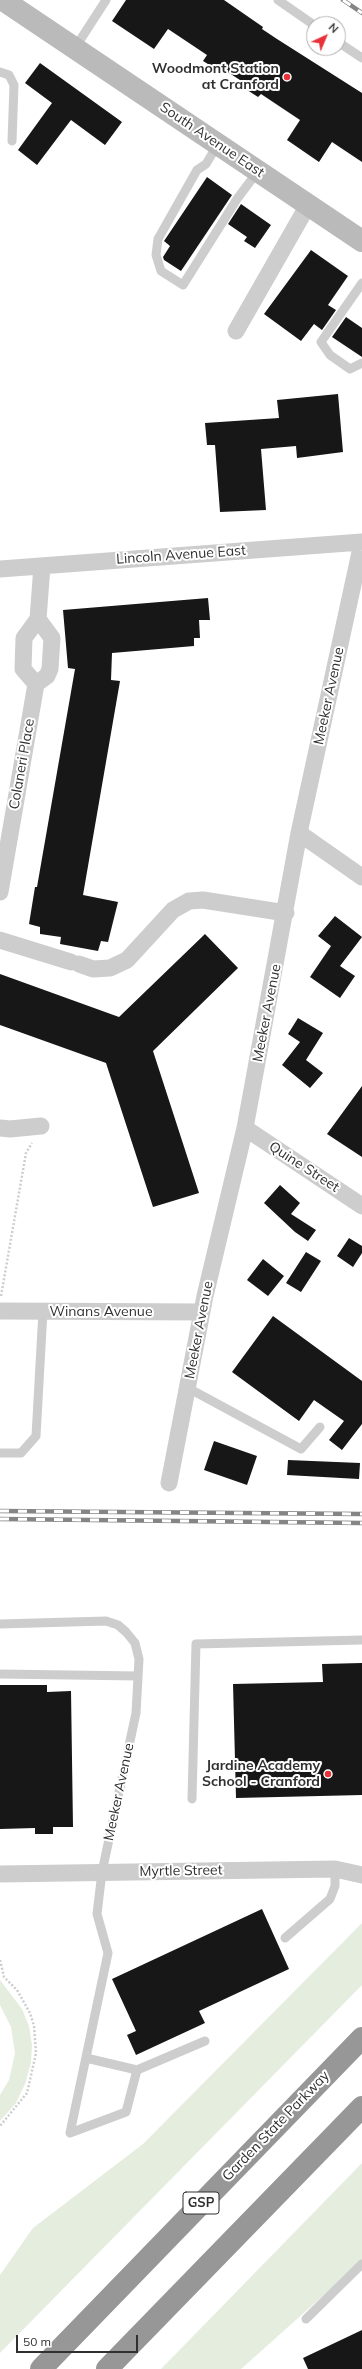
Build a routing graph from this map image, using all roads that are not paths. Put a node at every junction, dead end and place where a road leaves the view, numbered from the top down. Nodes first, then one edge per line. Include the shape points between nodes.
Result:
1 (3, 0) edge
2 (106, 0) edge
3 (278, 0) edge
4 (306, 19) edge
5 (346, 47) edge
6 (75, 48) junction
7 (362, 58) edge
8 (0, 72) edge
9 (12, 141) dead end
10 (218, 144) junction
11 (258, 171) junction
12 (308, 205) junction
13 (362, 241) edge
14 (362, 283) edge
15 (236, 331) dead end
16 (362, 363) edge
17 (362, 543) edge
18 (42, 566) junction
19 (0, 569) edge
20 (38, 619) junction
21 (36, 684) junction
22 (299, 834) junction
23 (362, 877) edge
24 (0, 892) edge
25 (286, 913) junction
26 (0, 940) edge
27 (41, 1126) road end
28 (0, 1128) edge
29 (245, 1128) junction
30 (362, 1206) edge
31 (0, 1311) edge
32 (43, 1311) junction
33 (202, 1312) junction
34 (188, 1388) junction
35 (320, 1427) dead end
36 (0, 1453) edge
37 (169, 1483) dead end
38 (0, 1624) edge
39 (362, 1640) edge
40 (0, 1674) edge
41 (138, 1676) junction
42 (192, 1798) dead end
43 (362, 1865) edge
44 (339, 1870) junction
45 (102, 1872) junction
46 (0, 1874) edge
47 (362, 1875) edge
48 (285, 1938) dead end
49 (362, 2038) edge
50 (205, 2041) dead end
51 (86, 2058) junction
52 (137, 2070) junction
53 (362, 2107) edge
54 (362, 2264) edge
55 (306, 2318) dead end
56 (41, 2369) edge
57 (107, 2369) edge

1 - 6 main road, South Avenue East
2 - 6 lane
3 - 4 lane
5 - 7 lane
6 - 10 main road, South Avenue East
8 - 9 lane via 9,76 14,85
10 - 11 main road, South Avenue East
10 - 11 lane via 206,164 196,170 158,238 156,255 161,271 182,285
11 - 12 main road, South Avenue East
12 - 13 main road, South Avenue East
12 - 15 street
14 - 16 lane via 321,342 330,355 350,369
17 - 18 street, Lincoln Avenue East
17 - 22 street, Meeker Avenue
18 - 19 street, Lincoln Avenue East
18 - 20 street
20 - 21 street via 24,638 22,669
20 - 21 street via 52,638 50,669 47,676
21 - 24 street, Colaneri Place
22 - 23 street
22 - 25 street, Meeker Avenue
25 - 26 street via 203,900 189,901 173,910 127,960 110,968 93,969
25 - 29 street, Meeker Avenue
27 - 28 street
29 - 30 street, Quine Street
29 - 33 street, Meeker Avenue
31 - 32 street, Winans Avenue
32 - 33 street, Winans Avenue
32 - 36 lane via 36,1436 21,1453
33 - 34 street, Meeker Avenue
34 - 35 lane via 301,1449
34 - 37 street, Meeker Avenue
38 - 41 lane, Meeker Avenue via 106,1622 118,1625 135,1644 139,1659
39 - 42 lane via 196,1644
40 - 41 lane
41 - 45 lane, Meeker Avenue via 136,1713
43 - 44 lane
44 - 45 street, Myrtle Street
44 - 47 street, Myrtle Street
44 - 48 lane via 330,1899
45 - 46 street, Myrtle Street
45 - 51 lane, Meeker Avenue via 97,1914 108,1952
49 - 56 highway, Garden State Parkway / GSP
50 - 52 lane
51 - 52 lane
51 - 52 lane, Meeker Avenue via 70,2134 126,2112
53 - 57 highway
54 - 55 lane

